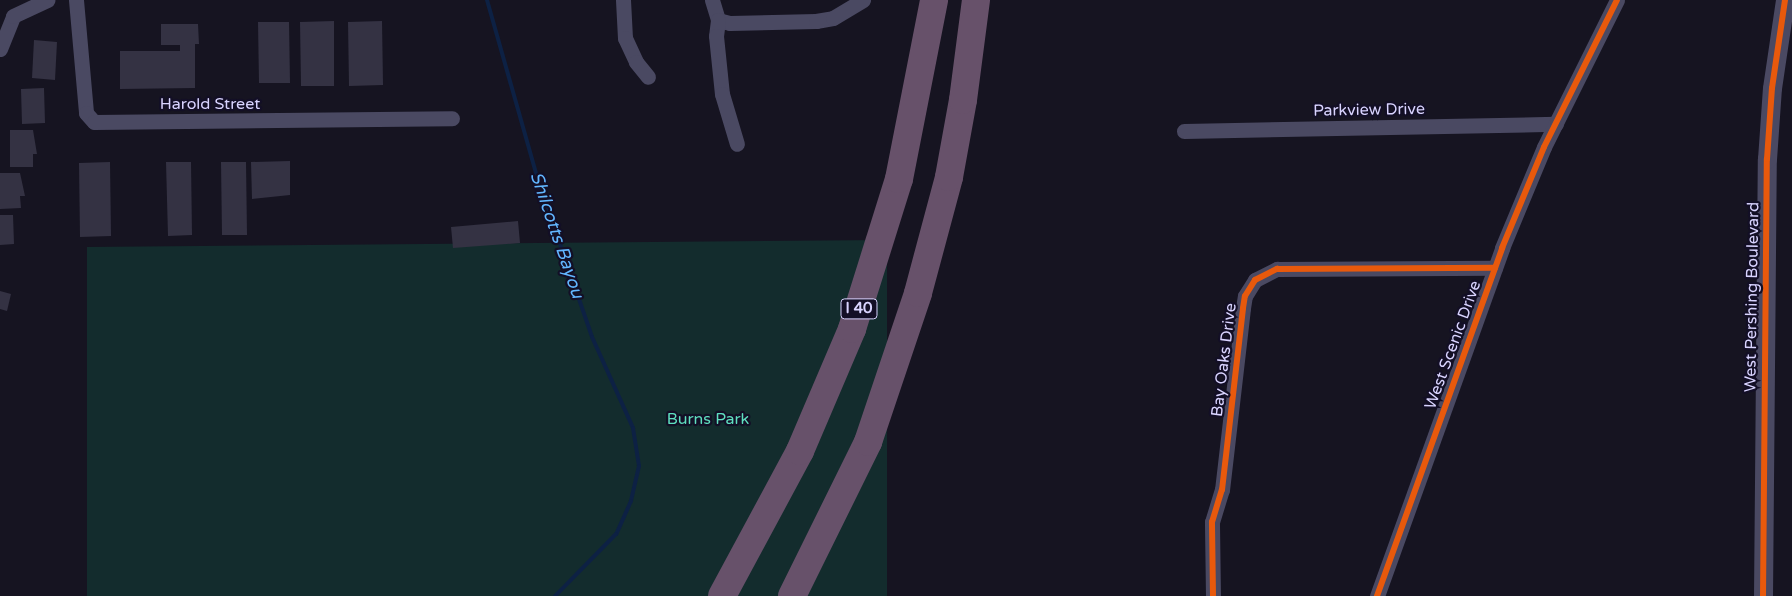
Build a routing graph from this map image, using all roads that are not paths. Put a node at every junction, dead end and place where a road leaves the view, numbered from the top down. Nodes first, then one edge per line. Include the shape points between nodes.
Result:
1 (48, 0) edge
2 (76, 0) edge
3 (623, 0) edge
4 (712, 0) edge
5 (863, 0) edge
6 (934, 0) edge
7 (976, 0) edge
8 (1618, 0) edge
9 (1785, 0) edge
10 (718, 20) junction
11 (0, 49) edge
12 (648, 77) dead end
13 (452, 118) dead end
14 (1556, 124) junction
15 (1184, 131) dead end
16 (737, 144) dead end
17 (1495, 268) junction
18 (722, 596) edge
19 (792, 596) edge
20 (1213, 596) edge
21 (1377, 596) edge
22 (1763, 596) edge

1 - 11 street via 13,16
2 - 13 street, Harold Street via 86,113 94,122
3 - 12 street via 625,38 636,62
4 - 10 street
5 - 10 street via 848,10 816,21 730,23
6 - 18 highway, I 40 via 899,179 852,329 792,467
7 - 19 highway via 949,177 921,285 868,442
8 - 14 street, West Scenic Drive
9 - 22 street, West Pershing Boulevard via 1772,88 1767,159
10 - 16 street via 716,36 722,94
14 - 15 street, Parkview Drive
14 - 17 street, West Scenic Drive
17 - 20 street, Bay Oaks Drive via 1277,269 1254,280 1244,302 1222,490 1212,522
17 - 21 street, West Scenic Drive

